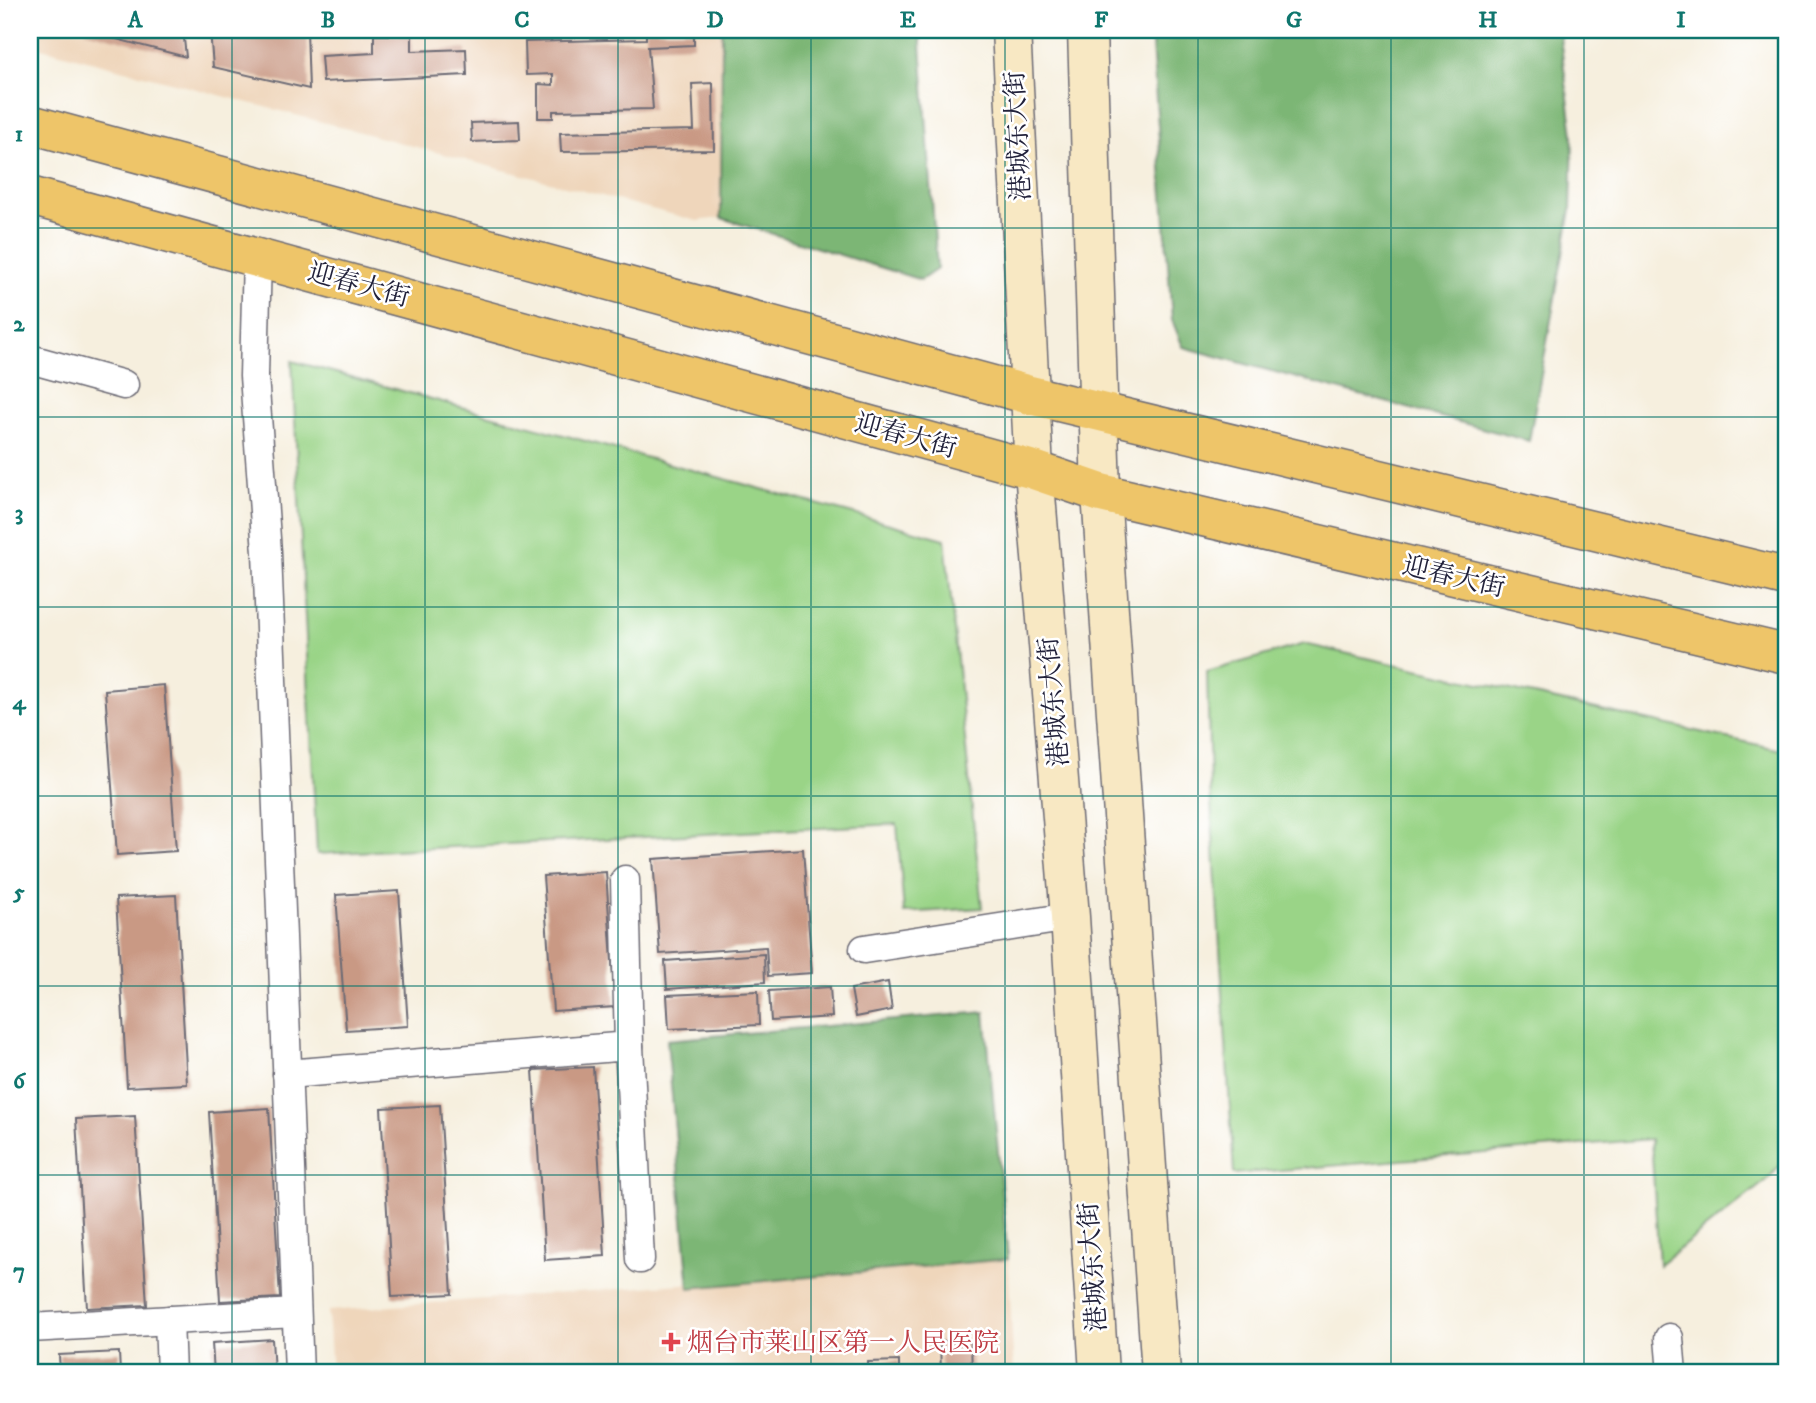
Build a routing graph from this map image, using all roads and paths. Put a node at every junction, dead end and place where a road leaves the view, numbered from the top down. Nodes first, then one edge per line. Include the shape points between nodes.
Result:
1 (1011, 30) edge
2 (1087, 30) edge
3 (30, 124) edge
4 (30, 196) edge
5 (257, 257) junction
6 (30, 359) edge
7 (124, 385) dead end
8 (1030, 395) junction
9 (1097, 411) junction
10 (1034, 470) junction
11 (1101, 493) junction
12 (1786, 577) edge
13 (1786, 654) edge
14 (625, 880) dead end
15 (1070, 917) junction
16 (864, 949) dead end
17 (629, 1046) junction
18 (287, 1074) junction
19 (640, 1259) dead end
20 (296, 1313) junction
21 (169, 1320) junction
22 (30, 1328) edge
23 (1669, 1338) dead end
24 (171, 1373) edge
25 (299, 1373) edge
26 (1099, 1373) edge
27 (1161, 1373) edge
28 (1672, 1373) edge

1 - 8 main road, 港城东大街
2 - 9 main road
3 - 8 main road
4 - 5 main road, 迎春大街
5 - 10 main road, 迎春大街
5 - 18 street via 254,376 268,552
6 - 7 street
8 - 9 main road
8 - 10 main road, 港城东大街
9 - 11 main road
9 - 12 main road
10 - 11 main road, 迎春大街
10 - 15 main road, 港城东大街
11 - 13 main road, 迎春大街
11 - 27 main road
14 - 17 street
15 - 16 street
15 - 26 main road, 港城东大街
17 - 18 street
17 - 19 street
18 - 20 street
20 - 21 street
20 - 25 street
21 - 22 street
21 - 24 street
23 - 28 street

